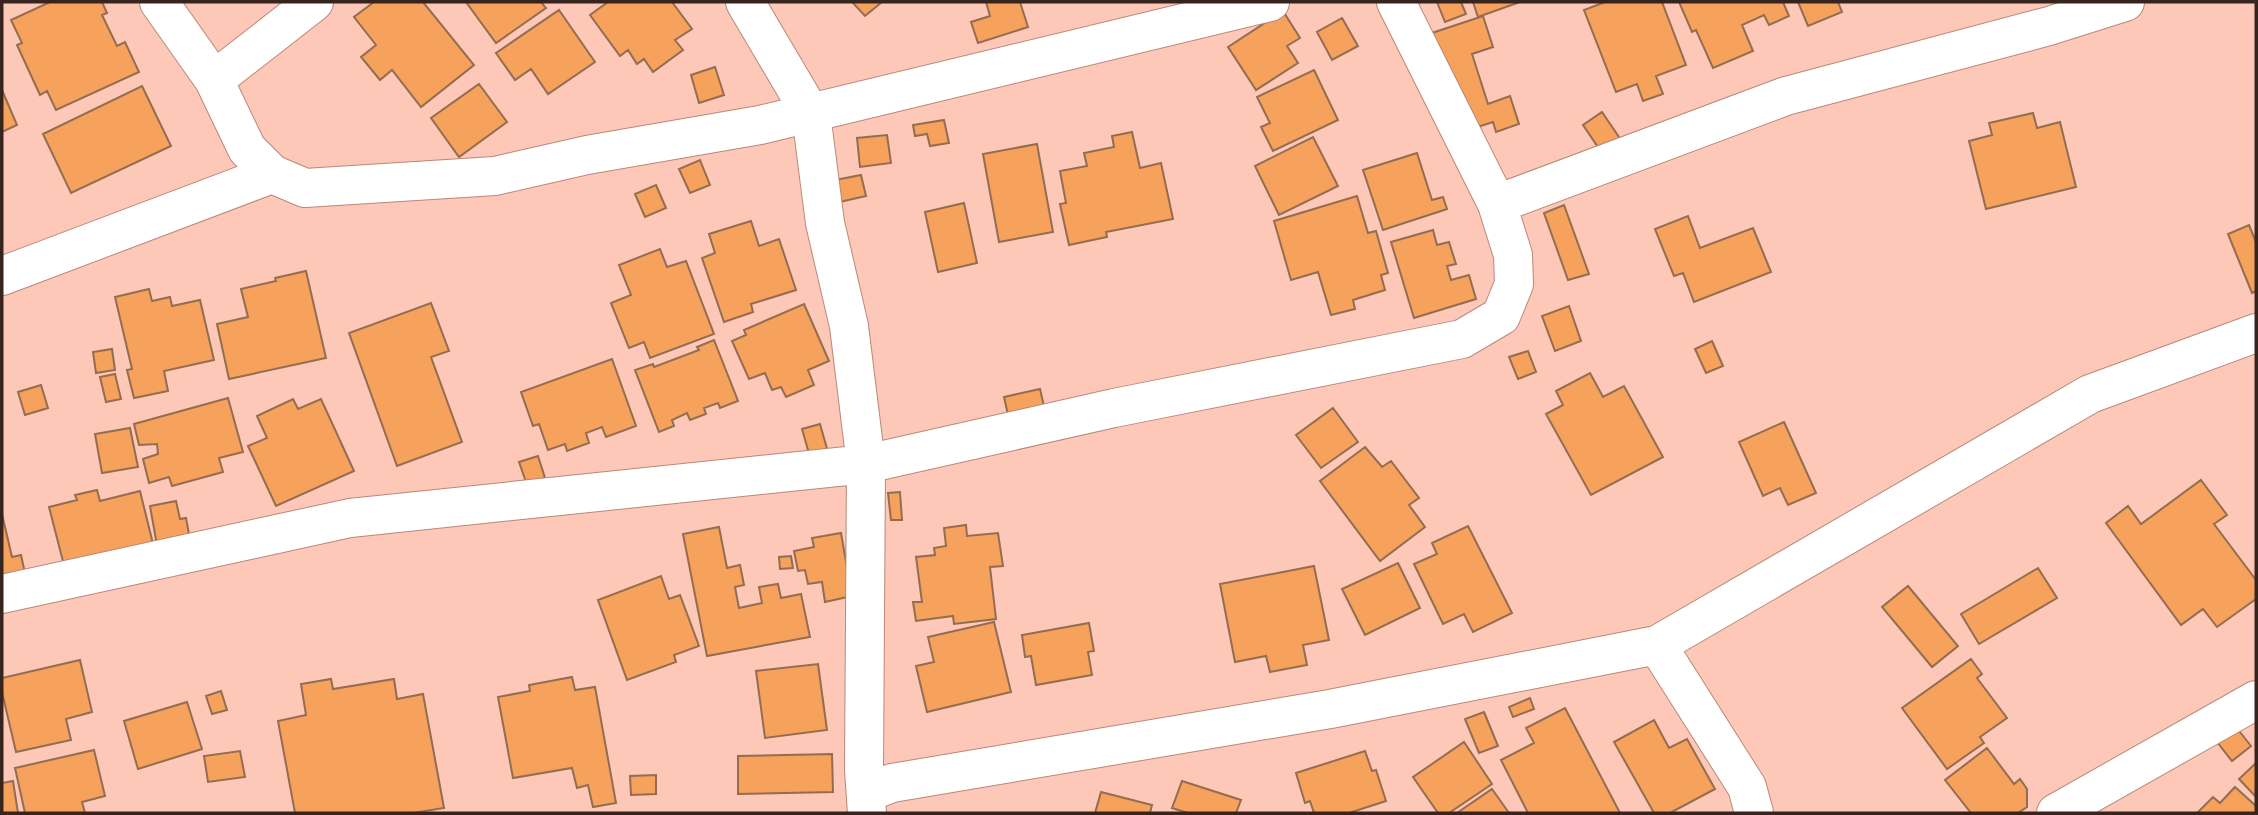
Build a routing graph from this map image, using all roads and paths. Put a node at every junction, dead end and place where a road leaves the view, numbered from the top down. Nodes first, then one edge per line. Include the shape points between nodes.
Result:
1 (159, 2) edge
2 (314, 2) edge
3 (745, 2) edge
4 (1270, 2) edge
5 (1396, 2) edge
6 (2125, 2) edge
7 (214, 80) junction
8 (811, 114) junction
9 (272, 174) junction
10 (1497, 204) junction
11 (2, 276) edge
12 (2256, 333) edge
13 (866, 464) junction
14 (2, 594) edge
15 (1657, 645) junction
16 (2256, 700) edge
17 (867, 803) edge
18 (1754, 813) edge
19 (2056, 813) edge

1 - 7 street
2 - 7 street
3 - 8 street
4 - 8 street
5 - 10 street
6 - 10 street via 1786,96
7 - 9 street via 247,149
8 - 9 street via 495,176 305,188
8 - 13 street via 825,223 849,326
9 - 11 street
10 - 13 street via 1513,255 1514,284 1501,316 1462,339 1114,408
12 - 15 street via 2090,394
13 - 14 street via 350,518
13 - 17 street
15 - 17 street via 1330,709 892,783
15 - 18 street via 1746,787
16 - 19 street

